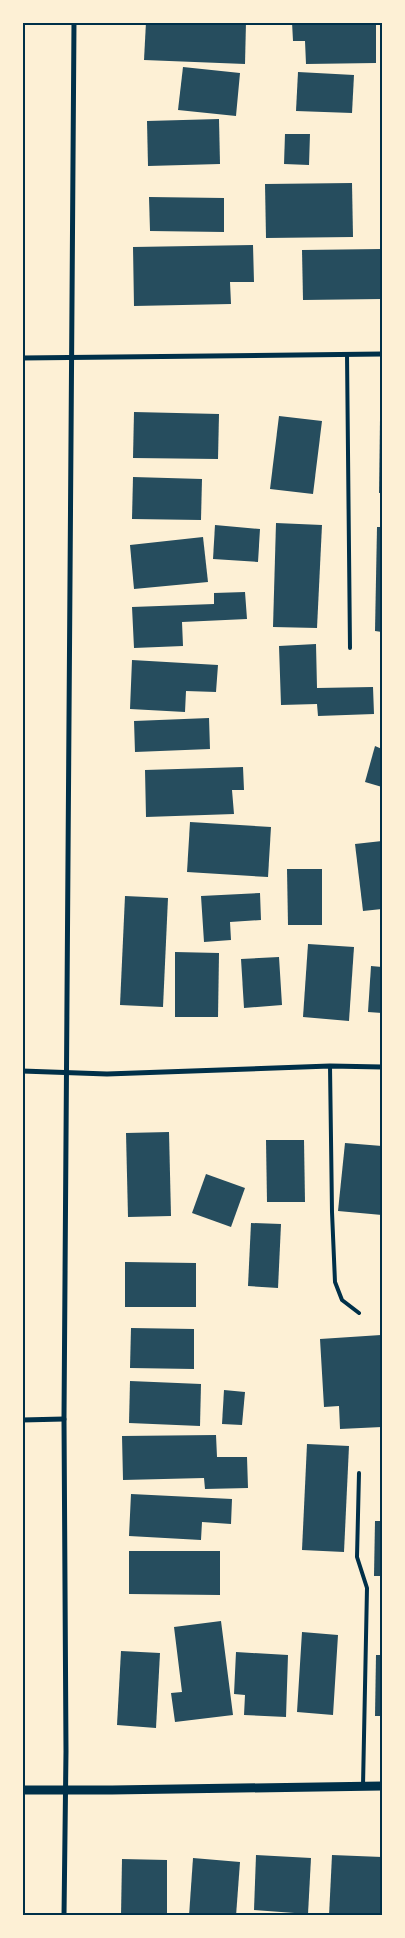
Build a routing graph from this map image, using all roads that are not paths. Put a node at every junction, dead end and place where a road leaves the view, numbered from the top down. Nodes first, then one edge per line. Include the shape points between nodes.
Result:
1 (74, 22) edge
2 (347, 354) junction
3 (382, 354) edge
4 (22, 358) edge
5 (72, 359) junction
6 (350, 648) dead end
7 (330, 1066) junction
8 (382, 1067) edge
9 (22, 1071) edge
10 (67, 1073) junction
11 (359, 1313) dead end
12 (64, 1419) junction
13 (22, 1420) edge
14 (359, 1473) dead end
15 (363, 1786) junction
16 (382, 1786) edge
17 (22, 1790) edge
18 (66, 1790) junction
19 (64, 1916) edge

1 - 5 street
2 - 3 street
2 - 5 street
2 - 6 lane
4 - 5 street
5 - 10 street
7 - 8 street
7 - 10 street
7 - 11 lane via 335,1282 342,1300
9 - 10 street
10 - 12 street
12 - 13 street
12 - 18 street
14 - 15 lane via 357,1557 367,1588
15 - 16 street
15 - 18 street
17 - 18 street
18 - 19 street

